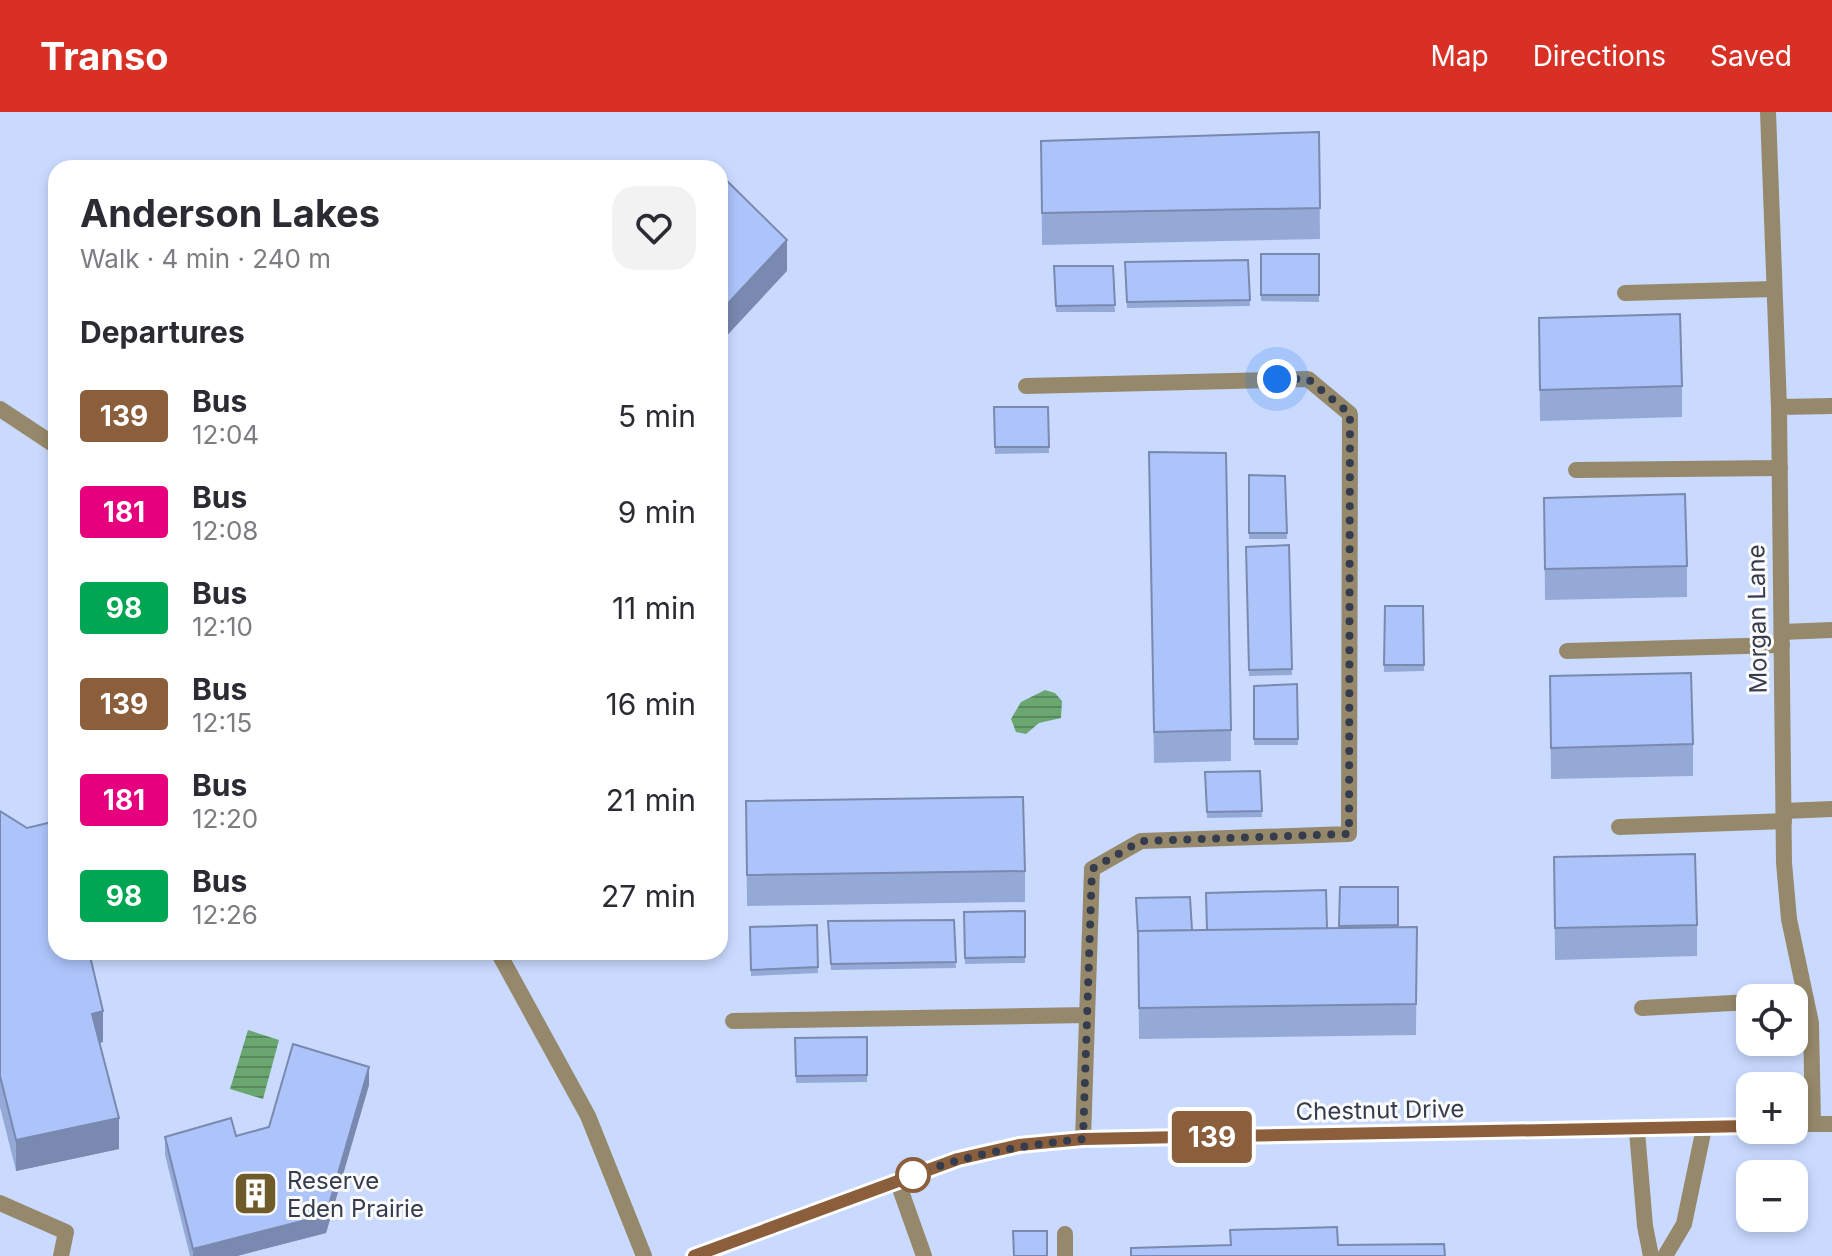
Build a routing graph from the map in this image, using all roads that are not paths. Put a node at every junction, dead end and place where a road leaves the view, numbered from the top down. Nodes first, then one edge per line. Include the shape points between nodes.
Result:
1 (1768, 112) edge
2 (1774, 289) junction
3 (1625, 293) dead end
4 (1026, 386) dead end
5 (1832, 406) edge
6 (1779, 407) junction
7 (0, 409) edge
8 (48, 441) edge
9 (1780, 468) junction
10 (1576, 470) dead end
11 (1832, 630) edge
12 (1782, 638) junction
13 (1567, 651) dead end
14 (1832, 809) edge
15 (1784, 816) junction
16 (1619, 827) dead end
17 (502, 960) edge
18 (1798, 984) edge
19 (1736, 1003) edge
20 (1642, 1008) dead end
21 (1087, 1015) junction
22 (733, 1021) dead end
23 (1806, 1056) edge
24 (1808, 1124) edge
25 (1813, 1124) junction
26 (1832, 1124) edge
27 (1736, 1127) edge
28 (1704, 1128) junction
29 (1637, 1131) junction
30 (1083, 1139) junction
31 (897, 1180) junction
32 (0, 1203) edge
33 (1065, 1234) dead end
34 (61, 1256) edge
35 (644, 1256) edge
36 (694, 1256) edge
37 (924, 1256) edge
38 (1065, 1256) edge
39 (1651, 1256) edge
40 (1665, 1256) edge

1 - 2 street, Morgan Lane
2 - 3 street
2 - 6 street, Morgan Lane
4 - 21 street via 1308,379 1350,414 1349,834 1141,841 1092,869
5 - 6 street
6 - 9 street, Morgan Lane
7 - 8 street
9 - 10 street
9 - 12 street, Morgan Lane
11 - 12 street
12 - 13 street
12 - 15 street, Morgan Lane
14 - 15 street
15 - 16 street
15 - 18 street, Morgan Lane
17 - 35 street via 588,1116
19 - 20 street
21 - 22 street
21 - 30 street
23 - 25 street, Morgan Lane
24 - 25 street
25 - 26 street
27 - 28 street, Chestnut Drive
28 - 29 street, Chestnut Drive
28 - 40 street via 1684,1224
29 - 30 street, Chestnut Drive
29 - 39 street
30 - 31 street, Chestnut Drive via 1019,1145
31 - 36 street, Chestnut Drive
31 - 37 street
32 - 34 street via 66,1232
33 - 38 street

